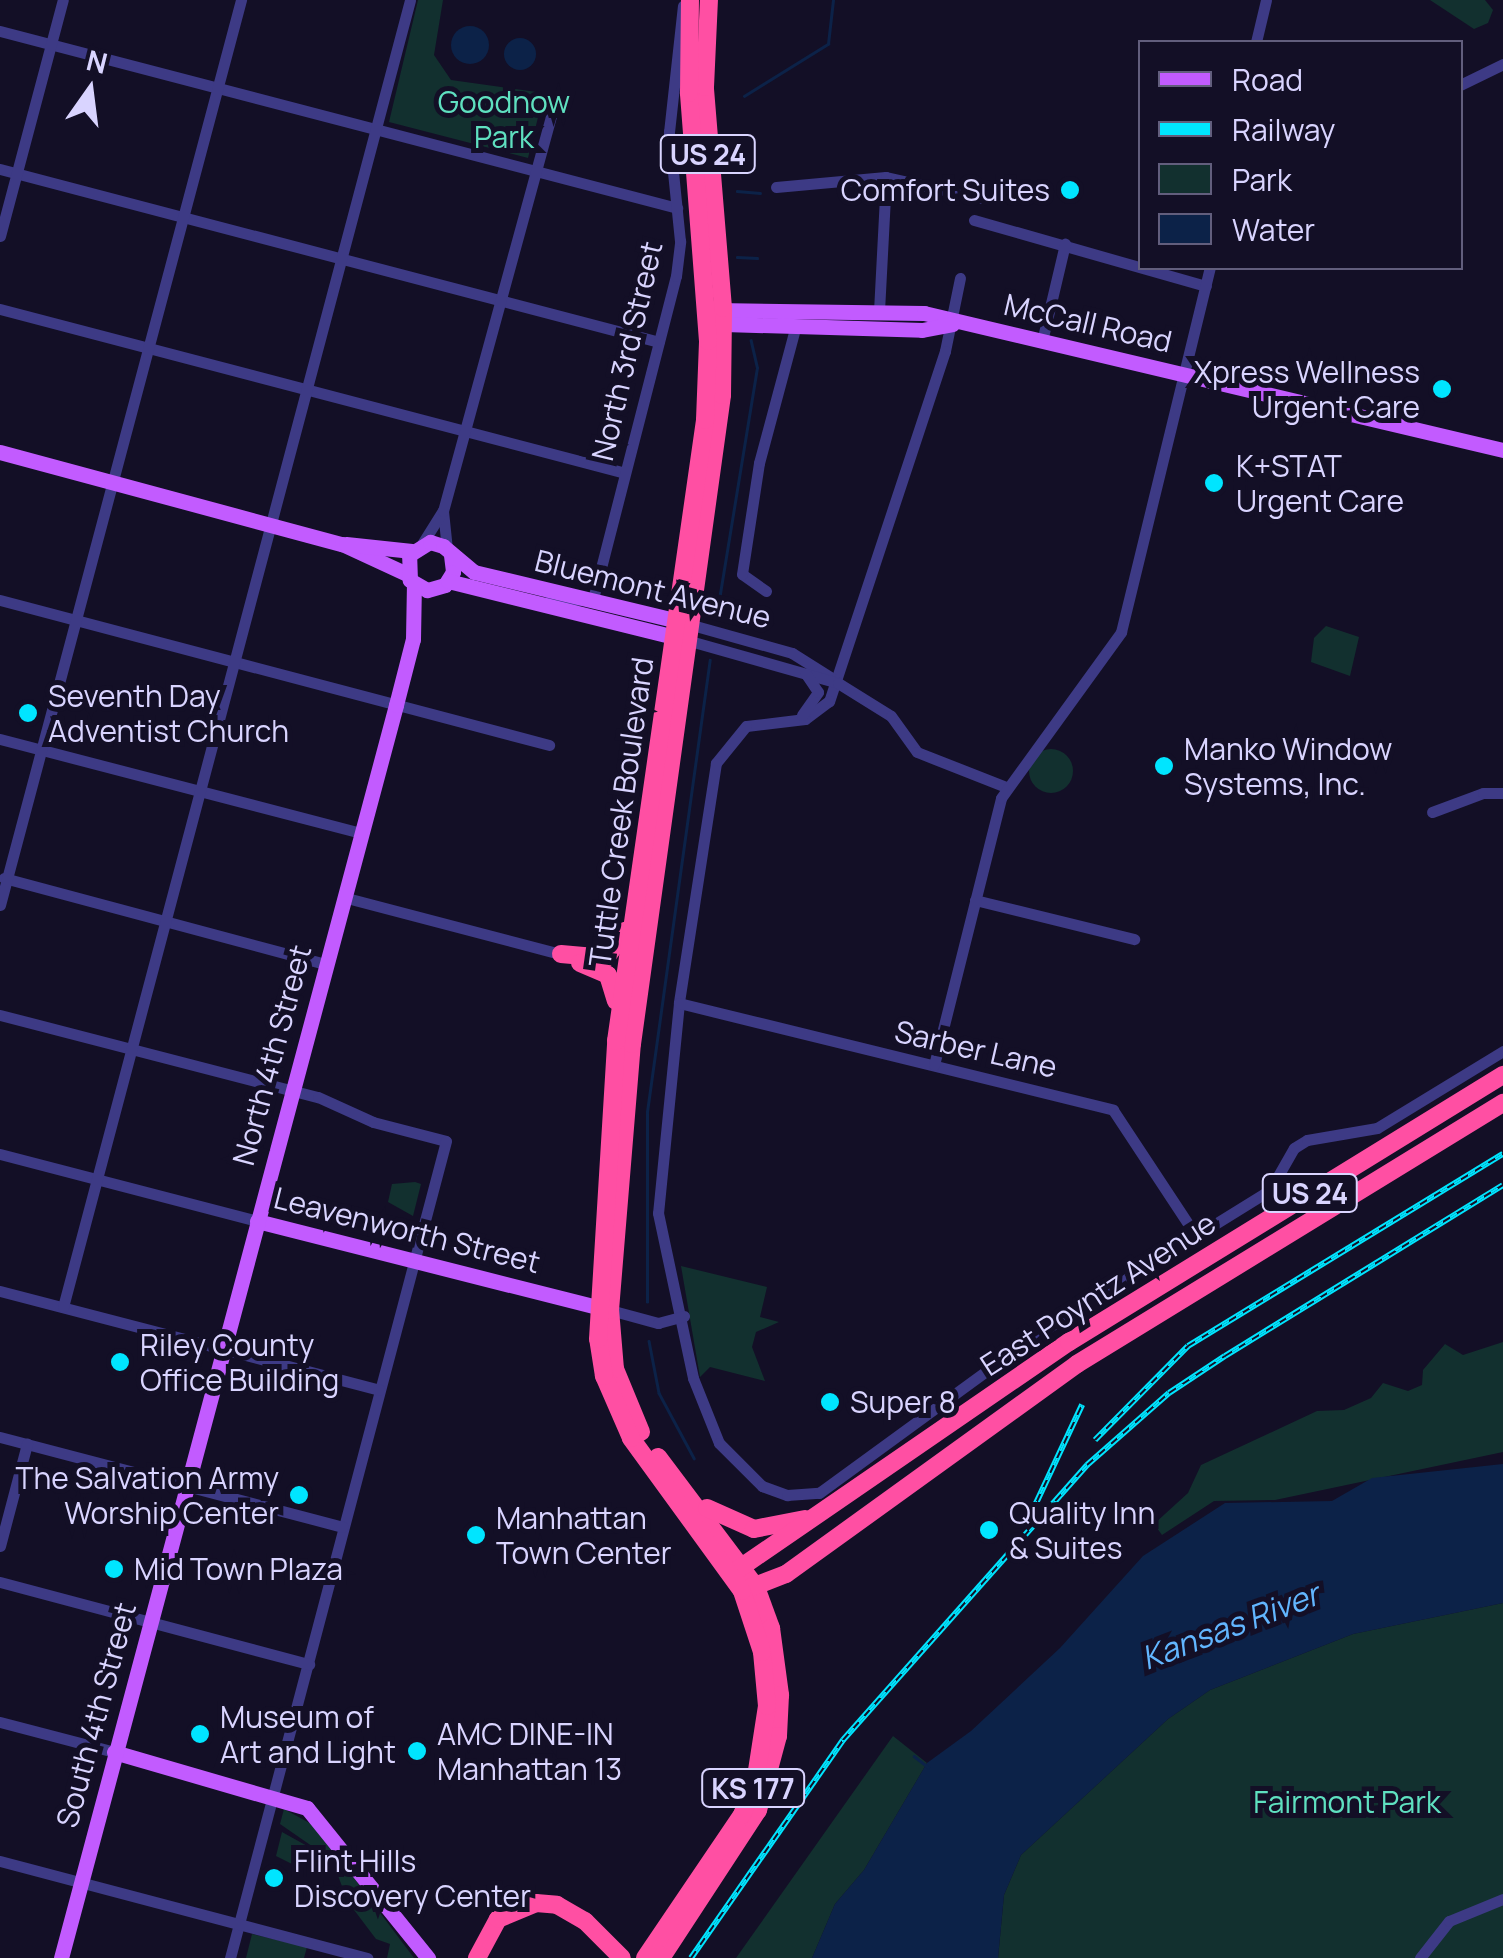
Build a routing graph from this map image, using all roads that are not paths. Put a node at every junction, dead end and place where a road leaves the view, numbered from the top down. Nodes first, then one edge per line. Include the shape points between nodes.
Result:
1 (63, 0) edge
2 (241, 0) edge
3 (411, 0) edge
4 (687, 0) edge
5 (708, 0) edge
6 (1266, 0) edge
7 (0, 30) edge
8 (1256, 40) edge
9 (51, 44) junction
10 (681, 60) junction
11 (1503, 64) edge
12 (1463, 84) edge
13 (218, 88) junction
14 (556, 100) dead end
15 (377, 129) junction
16 (0, 170) edge
17 (536, 171) junction
18 (17, 174) junction
19 (886, 177) junction
20 (776, 187) dead end
21 (979, 198) dead end
22 (677, 208) junction
23 (184, 218) junction
24 (974, 220) dead end
25 (0, 236) edge
26 (1065, 244) junction
27 (342, 259) junction
28 (1138, 266) edge
29 (1152, 270) edge
30 (1210, 270) edge
31 (960, 278) dead end
32 (1206, 286) junction
33 (502, 301) junction
34 (0, 308) edge
35 (844, 311) junction
36 (879, 311) junction
37 (718, 315) junction
38 (952, 324) junction
39 (796, 325) junction
40 (836, 326) junction
41 (1042, 337) junction
42 (658, 342) junction
43 (149, 348) junction
44 (1186, 373) junction
45 (308, 390) junction
46 (467, 431) junction
47 (1503, 450) edge
48 (0, 452) edge
49 (625, 473) junction
50 (114, 480) junction
51 (444, 511) junction
52 (272, 524) junction
53 (342, 544) junction
54 (417, 547) junction
55 (449, 552) junction
56 (411, 579) junction
57 (443, 585) junction
58 (766, 590) dead end
59 (594, 599) junction
60 (0, 600) edge
61 (545, 601) junction
62 (76, 620) junction
63 (683, 631) junction
64 (412, 640) junction
65 (235, 662) junction
66 (796, 668) junction
67 (838, 683) junction
68 (388, 703) junction
69 (795, 721) junction
70 (0, 739) edge
71 (549, 745) dead end
72 (42, 750) junction
73 (1006, 787) junction
74 (200, 792) junction
75 (1503, 793) edge
76 (1432, 812) dead end
77 (362, 832) junction
78 (644, 839) junction
79 (4, 878) edge
80 (343, 897) junction
81 (975, 900) junction
82 (0, 905) edge
83 (166, 920) junction
84 (1134, 940) dead end
85 (561, 954) junction
86 (318, 962) junction
87 (679, 1004) junction
88 (0, 1015) edge
89 (616, 1041) junction
90 (132, 1050) junction
91 (1503, 1051) edge
92 (934, 1065) junction
93 (1503, 1076) edge
94 (290, 1091) junction
95 (1503, 1103) edge
96 (0, 1154) edge
97 (96, 1178) junction
98 (257, 1221) junction
99 (1196, 1236) junction
100 (414, 1260) junction
101 (0, 1291) edge
102 (1104, 1292) junction
103 (63, 1307) junction
104 (604, 1309) junction
105 (1118, 1312) junction
106 (684, 1316) junction
107 (1130, 1330) junction
108 (222, 1349) junction
109 (379, 1390) junction
110 (0, 1438) edge
111 (27, 1444) junction
112 (186, 1485) junction
113 (688, 1492) junction
114 (824, 1512) junction
115 (342, 1527) junction
116 (0, 1546) edge
117 (739, 1570) junction
118 (786, 1574) junction
119 (0, 1582) edge
120 (749, 1589) junction
121 (148, 1621) junction
122 (770, 1623) junction
123 (308, 1664) junction
124 (0, 1722) edge
125 (114, 1752) junction
126 (275, 1794) junction
127 (0, 1861) edge
128 (81, 1882) junction
129 (380, 1899) junction
130 (1503, 1899) edge
131 (239, 1923) junction
132 (61, 1958) edge
133 (230, 1958) edge
134 (366, 1958) edge
135 (420, 1958) edge
136 (428, 1958) edge
137 (477, 1958) edge
138 (622, 1958) edge
139 (644, 1958) edge
140 (661, 1958) edge
141 (1420, 1958) edge

1 - 9 street
2 - 13 street
3 - 15 street
4 - 10 highway, Tuttle Creek Boulevard / US 24
5 - 10 highway
5 - 37 highway, Tuttle Creek Boulevard / US 24 via 706,125
6 - 8 street
7 - 9 street
9 - 13 street
9 - 18 street
10 - 22 street, North 3rd Street via 668,132
10 - 37 highway, Tuttle Creek Boulevard / US 24
11 - 12 street
13 - 15 street
13 - 23 street
14 - 17 street
15 - 17 street
15 - 27 street
16 - 18 street
17 - 22 street
17 - 33 street
18 - 23 street
18 - 25 street
19 - 20 street
19 - 21 street
19 - 36 street
22 - 42 street, North 3rd Street via 676,276
23 - 27 street
23 - 43 street
24 - 26 street
26 - 28 street
26 - 41 street
27 - 33 street
27 - 45 street
29 - 32 street
30 - 32 street
31 - 38 street
32 - 44 street
33 - 42 street
33 - 46 street
34 - 43 street
35 - 36 main road, McCall Road
35 - 37 main road, McCall Road
35 - 39 main road
36 - 38 main road, McCall Road
36 - 40 main road via 870,320
37 - 39 main road, McCall Road
37 - 63 highway, Tuttle Creek Boulevard / US 24 via 720,429
38 - 40 main road, McCall Road via 922,330
38 - 41 main road, McCall Road
38 - 67 street
39 - 40 main road, McCall Road
39 - 58 street via 759,463 742,574
41 - 44 main road, McCall Road
42 - 49 street, North 3rd Street
43 - 45 street
43 - 50 street
44 - 47 main road, McCall Road
44 - 73 street via 1121,632
45 - 46 street
45 - 52 street
46 - 49 street
46 - 51 street
48 - 50 main road
49 - 59 street, North 3rd Street
50 - 52 main road
50 - 62 street
51 - 54 street
51 - 55 street
52 - 53 main road
52 - 65 street
53 - 54 main road
53 - 56 main road
54 - 55 main road, Bluemont Avenue
54 - 56 main road, North 4th Street
55 - 57 main road
55 - 59 main road, Bluemont Avenue via 474,572
56 - 57 main road, Bluemont Avenue
56 - 64 main road, North 4th Street
57 - 61 main road, Bluemont Avenue
57 - 64 main road, North 4th Street
59 - 61 street
59 - 63 main road, Bluemont Avenue
60 - 62 street
61 - 63 main road, Bluemont Avenue
62 - 65 street
62 - 72 street
63 - 66 street, Bluemont Avenue
63 - 67 street, Bluemont Avenue via 807,659
63 - 78 highway, Tuttle Creek Boulevard / US 24
63 - 104 highway, Tuttle Creek Boulevard / US 24
64 - 68 main road, North 4th Street
65 - 68 street
65 - 74 street
66 - 67 street, Bluemont Avenue
66 - 69 street via 818,692
67 - 69 street via 818,712
67 - 73 street, Bluemont Avenue via 891,716 917,752
68 - 71 street
68 - 77 main road, North 4th Street
69 - 87 street via 746,726 716,763
70 - 72 street
72 - 74 street
72 - 79 street
73 - 81 street
74 - 77 street
74 - 83 street
75 - 76 street via 1483,793
77 - 80 main road, North 4th Street
78 - 85 highway via 617,949 598,958
78 - 89 highway, Tuttle Creek Boulevard / US 24
79 - 82 street
79 - 83 street
80 - 85 street
80 - 86 main road, North 4th Street
81 - 84 street
81 - 92 street
83 - 86 street
83 - 90 street
85 - 89 highway via 612,981
86 - 94 main road, North 4th Street
87 - 92 street, Sarber Lane
87 - 106 street via 658,1213
88 - 90 street
89 - 104 highway, Tuttle Creek Boulevard / US 24
90 - 94 street
90 - 97 street
91 - 99 street via 1377,1128 1307,1140 1294,1148 1270,1190
92 - 99 street, Sarber Lane via 1113,1110
93 - 105 highway, East Poyntz Avenue / US 24
94 - 98 main road, North 4th Street
94 - 100 street via 446,1141
95 - 107 highway, East Poyntz Avenue / US 24
96 - 97 street, Leavenworth Street
97 - 98 street, Leavenworth Street
97 - 103 street
98 - 100 main road, Leavenworth Street
98 - 108 main road, North 4th Street
99 - 102 street
100 - 104 main road, Leavenworth Street
100 - 109 street
101 - 103 street
102 - 105 street
102 - 106 street via 818,1493 802,1497 762,1486 718,1443 701,1408
103 - 108 street
104 - 106 street, Leavenworth Street via 658,1323
104 - 113 highway, Tuttle Creek Boulevard / US 24 via 624,1397 640,1432
104 - 117 highway, Tuttle Creek Boulevard / US 24 via 604,1376 617,1412 650,1466
105 - 107 street
105 - 114 highway, East Poyntz Avenue / US 24
107 - 118 highway, East Poyntz Avenue / US 24
108 - 109 street
108 - 112 main road, North 4th Street
109 - 115 street
110 - 111 street
111 - 112 street
111 - 116 street
112 - 115 street
112 - 121 main road, South 4th Street
113 - 114 highway, US 24 via 720,1516 754,1528
113 - 117 highway, Tuttle Creek Boulevard
114 - 117 highway, East Poyntz Avenue / US 24
115 - 123 street
117 - 120 highway, Tuttle Creek Boulevard / US 24
118 - 120 highway, East Poyntz Avenue / US 24
118 - 122 highway via 772,1596
119 - 121 street
120 - 122 highway, KS 177
120 - 139 highway, KS 177 via 766,1679 756,1777 723,1848
121 - 123 street
121 - 125 main road, South 4th Street
122 - 140 highway, KS 177 via 780,1695 768,1784 736,1852
123 - 126 street
124 - 125 street
125 - 126 main road
125 - 128 main road, South 4th Street
126 - 129 main road via 321,1819
126 - 131 street
127 - 128 street
128 - 131 street
128 - 132 main road, South 4th Street
129 - 135 main road
129 - 136 main road
130 - 141 street via 1449,1921
131 - 133 street
131 - 134 street
137 - 138 highway via 498,1918 536,1903 557,1905 585,1921

